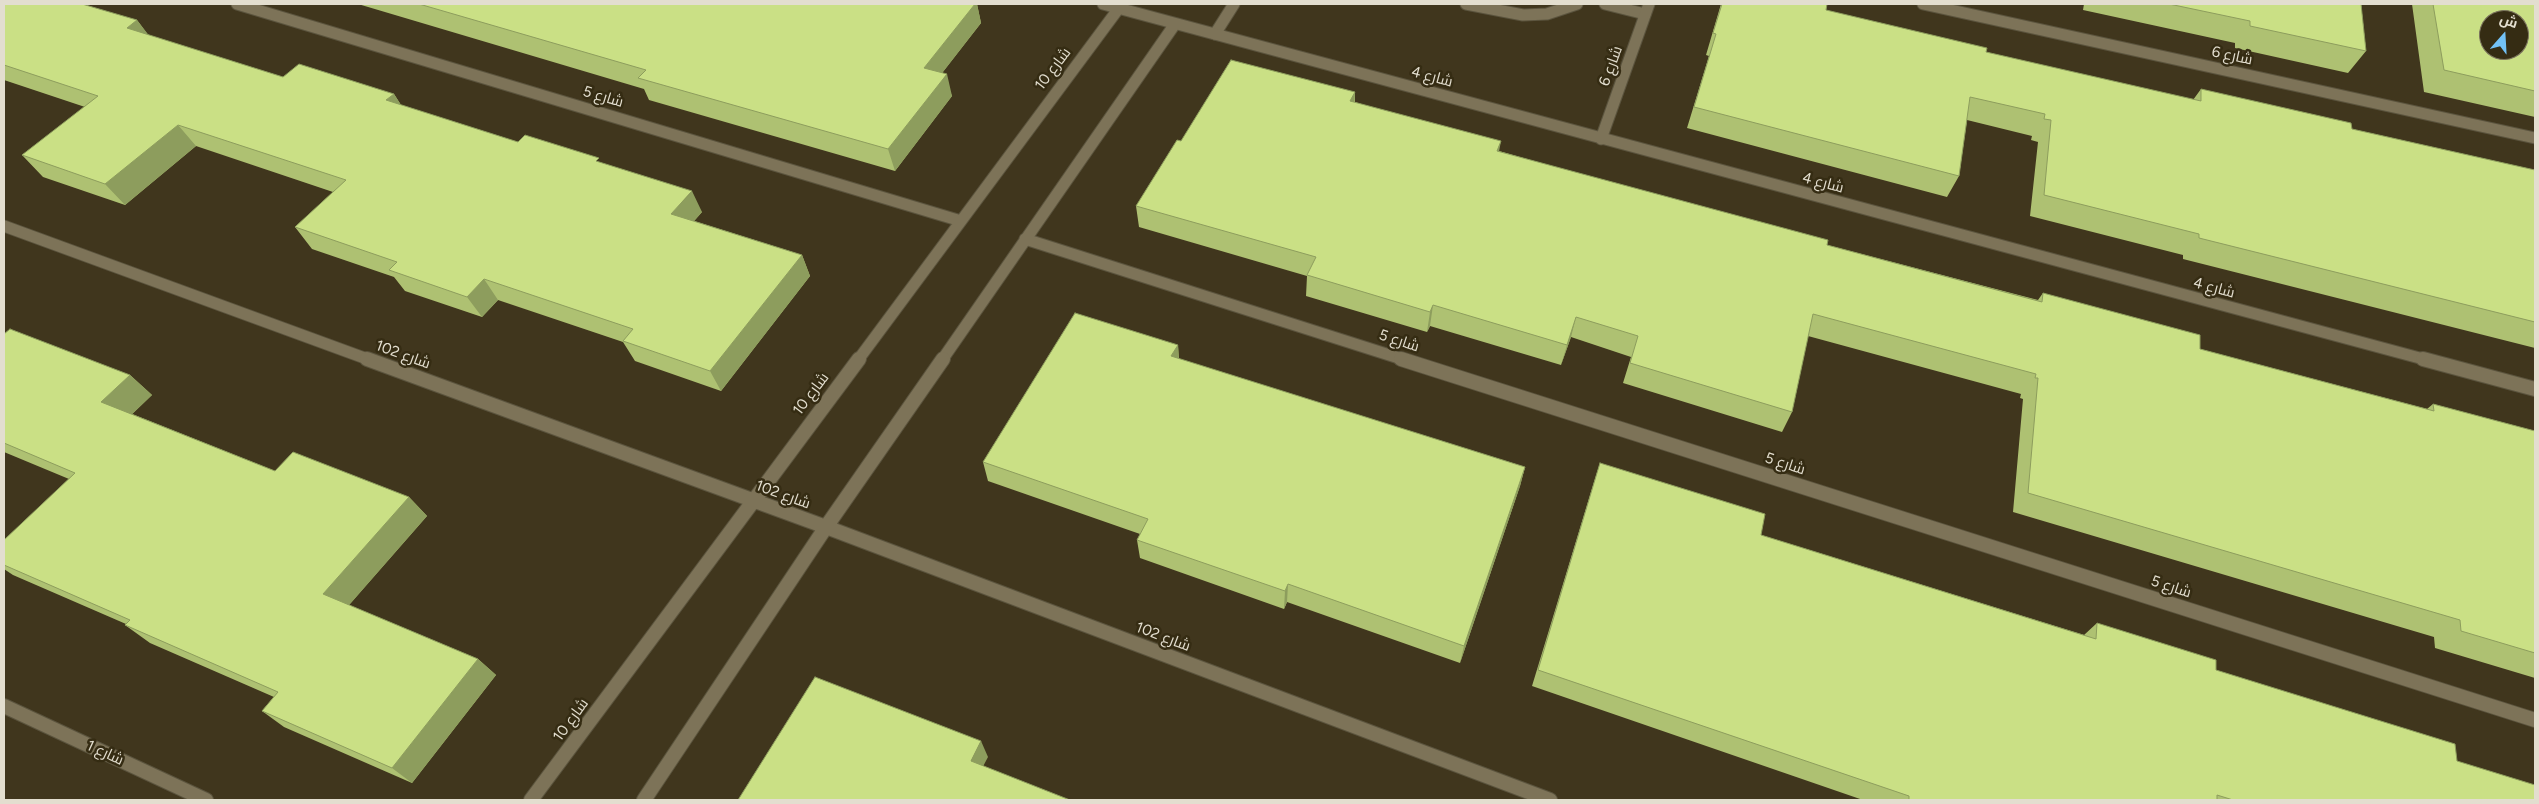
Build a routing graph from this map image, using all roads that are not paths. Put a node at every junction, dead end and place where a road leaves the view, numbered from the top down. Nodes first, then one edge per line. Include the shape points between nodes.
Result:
1 (237, 4) edge
2 (1104, 4) edge
3 (1234, 4) edge
4 (1466, 4) edge
5 (1577, 4) edge
6 (1605, 4) edge
7 (1923, 4) edge
8 (1119, 8) junction
9 (1647, 9) edge
10 (1175, 24) junction
11 (1215, 34) junction
12 (1601, 138) junction
13 (2535, 138) edge
14 (961, 221) junction
15 (4, 226) edge
16 (1026, 239) junction
17 (2535, 389) edge
18 (752, 500) junction
19 (826, 527) junction
20 (6, 710) edge
21 (2535, 720) edge
22 (206, 800) edge
23 (532, 800) edge
24 (644, 800) edge
25 (1550, 800) edge

1 - 14 street, شارع 5
2 - 8 street, شارع 4
3 - 11 street
4 - 5 street via 1523,15 1547,14
6 - 9 street
7 - 13 street, شارع 6
8 - 10 street, شارع 4
8 - 14 street, شارع 10
9 - 12 street, شارع 6
10 - 11 street, شارع 4
10 - 16 street
11 - 12 street, شارع 4
12 - 17 street, شارع 4
14 - 18 street, شارع 10
15 - 18 street, شارع 102
16 - 19 street
16 - 21 street, شارع 5
18 - 19 street, شارع 102
18 - 23 street, شارع 10
19 - 24 street
19 - 25 street, شارع 102
20 - 22 street, شارع 1

